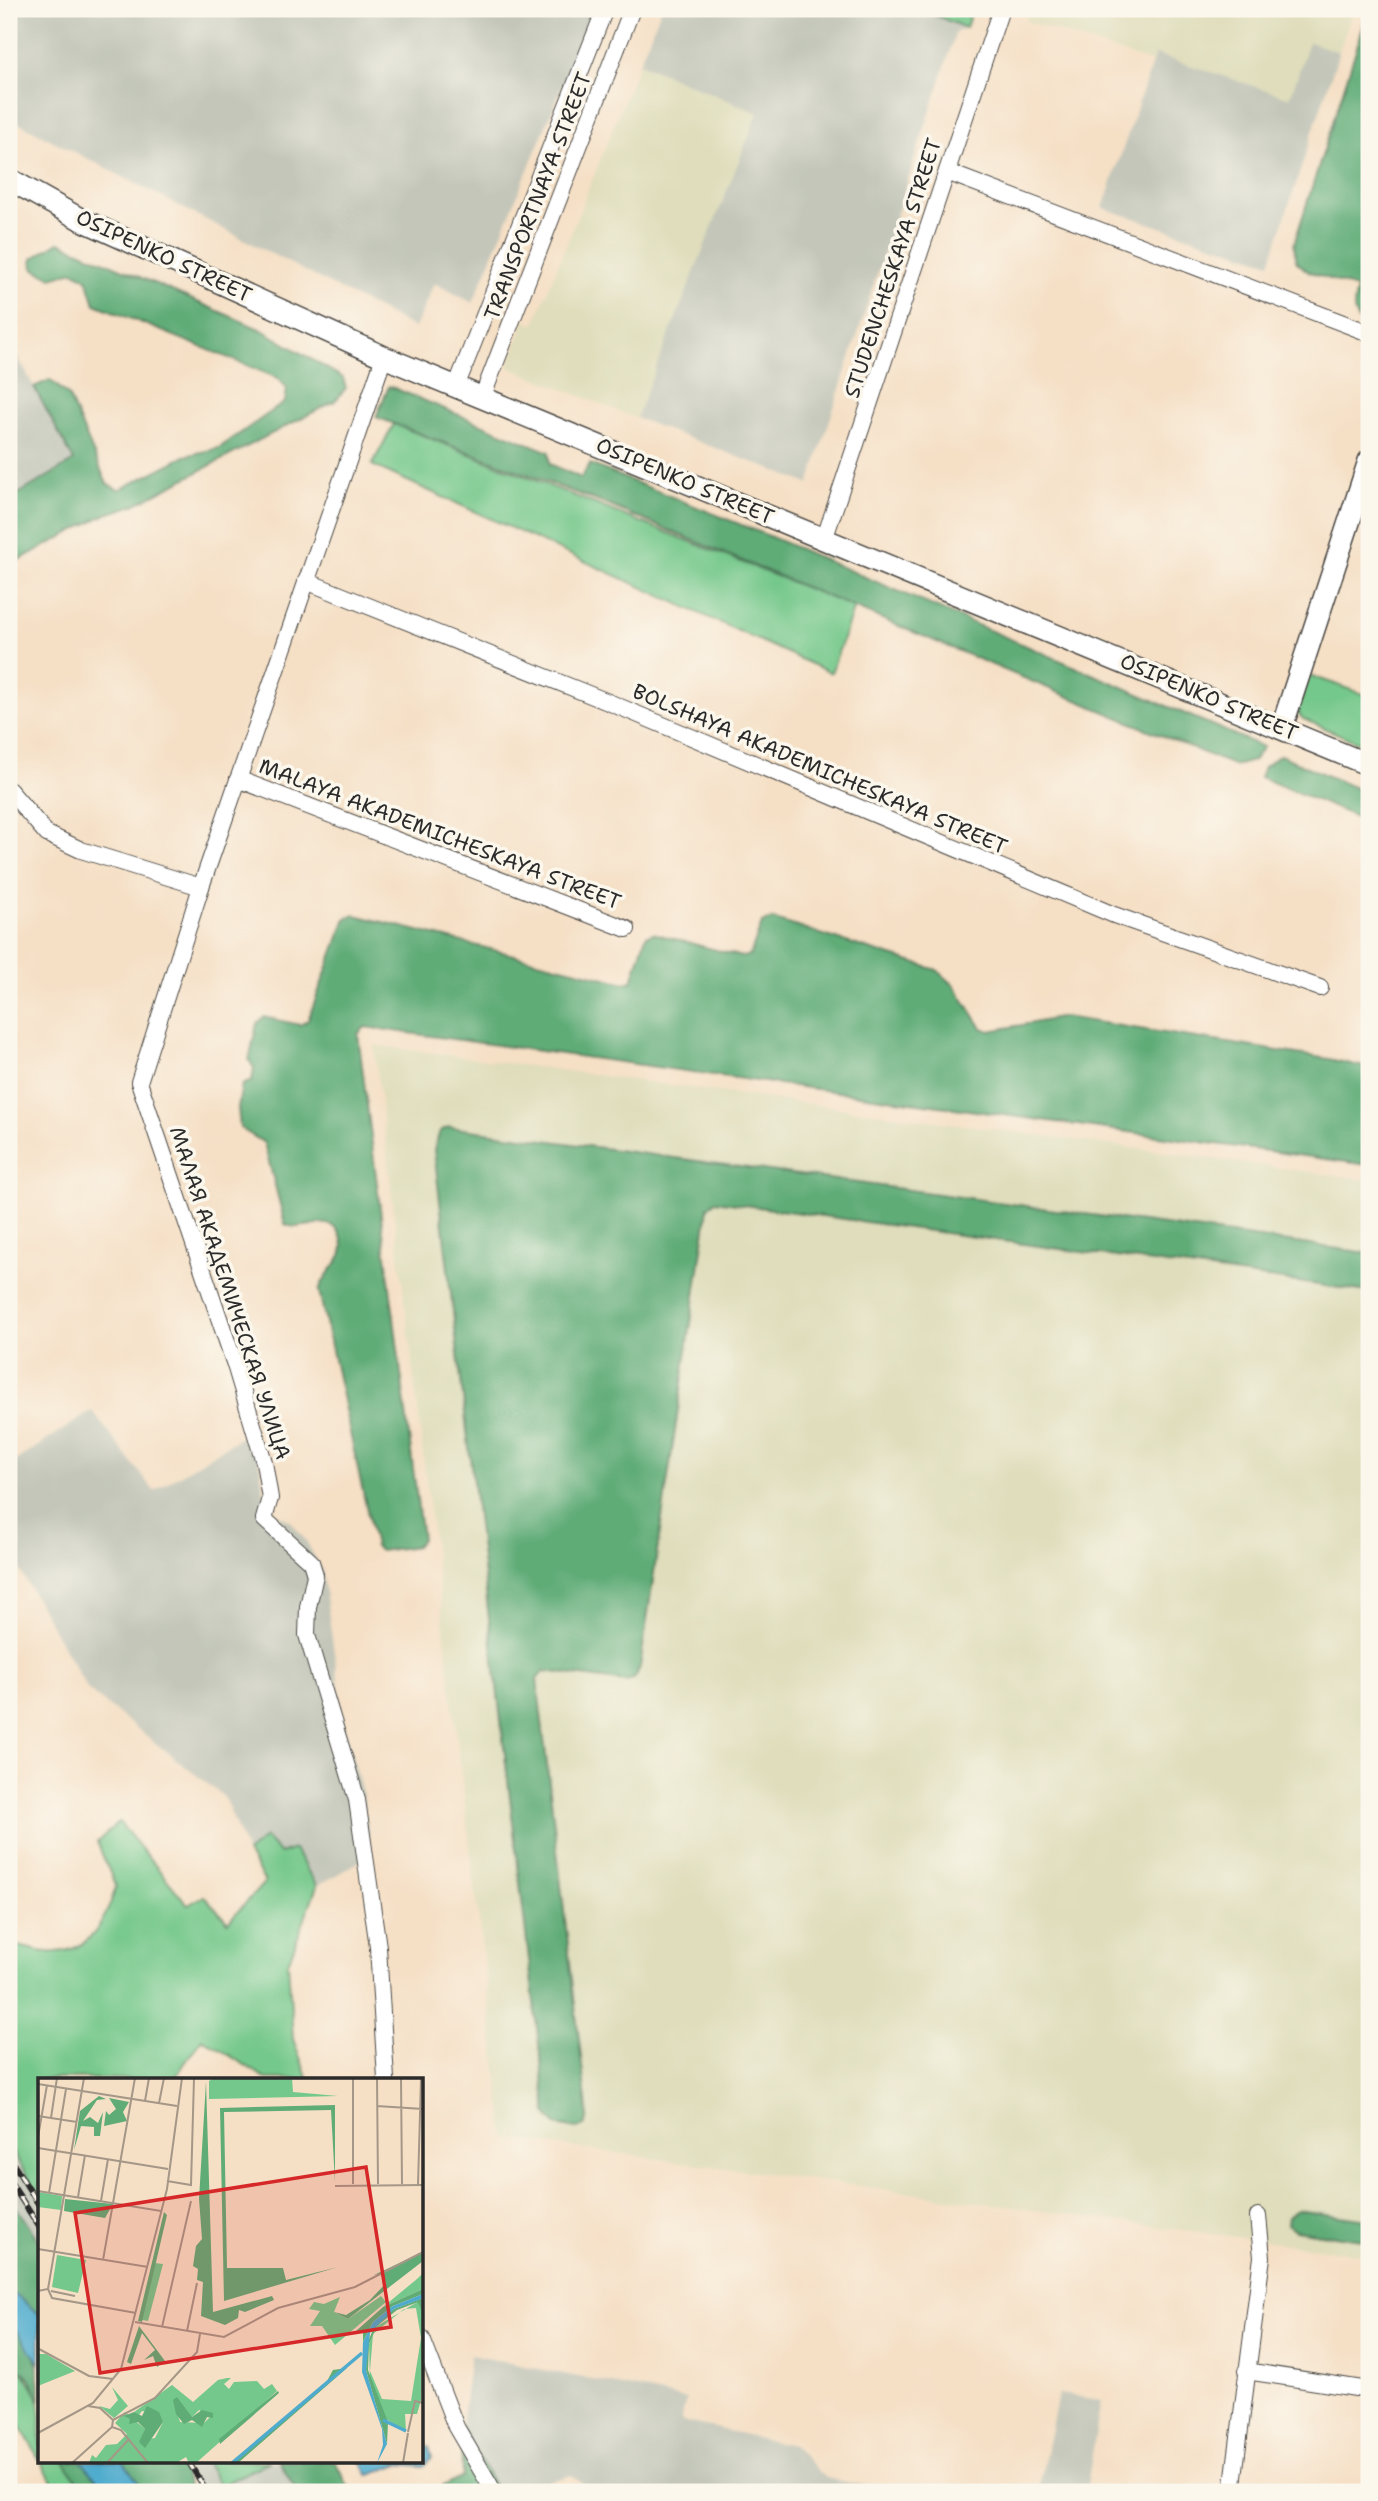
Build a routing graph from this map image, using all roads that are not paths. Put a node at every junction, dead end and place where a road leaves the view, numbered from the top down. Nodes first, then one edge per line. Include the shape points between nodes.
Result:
1 (605, 9) edge
2 (632, 9) edge
3 (1001, 9) edge
4 (947, 172) junction
5 (9, 178) edge
6 (1369, 333) edge
7 (384, 356) junction
8 (456, 387) junction
9 (482, 398) junction
10 (1369, 461) edge
11 (824, 540) junction
12 (306, 581) junction
13 (1282, 727) junction
14 (1369, 765) edge
15 (238, 779) junction
16 (9, 790) edge
17 (201, 887) junction
18 (627, 929) dead end
19 (1320, 988) dead end
20 (386, 2078) edge
21 (1258, 2216) dead end
22 (424, 2344) edge
23 (1247, 2371) junction
24 (1369, 2390) edge
25 (494, 2492) edge
26 (1231, 2492) edge

1 - 8 street, TRANSPORTNAYA STREET
2 - 9 street, TRANSPORTNAYA STREET
3 - 4 street, STUDENCHESKAYA STREET
4 - 6 street
4 - 11 street, STUDENCHESKAYA STREET
5 - 7 main road, OSIPENKO STREET via 80,219
7 - 8 main road, OSIPENKO STREET
7 - 12 street
8 - 9 main road, OSIPENKO STREET
9 - 11 main road, OSIPENKO STREET
10 - 13 main road
11 - 13 main road, OSIPENKO STREET
12 - 15 street
12 - 19 street, BOLSHAYA AKADEMICHESKAYA STREET via 613,704 1114,915
13 - 14 main road, OSIPENKO STREET
15 - 17 street
15 - 18 street, MALAYA AKADEMICHESKAYA STREET
16 - 17 street via 47,834 81,850
17 - 20 street, МАЛАЯ АКАДЕМИЧЕСКАЯ УЛИЦА via 139,1082 264,1462 270,1498 264,1519 311,1562 315,1575 307,1635 357,1800 379,1958
21 - 23 street via 1262,2257
22 - 25 street via 456,2427
23 - 24 street
23 - 26 street

